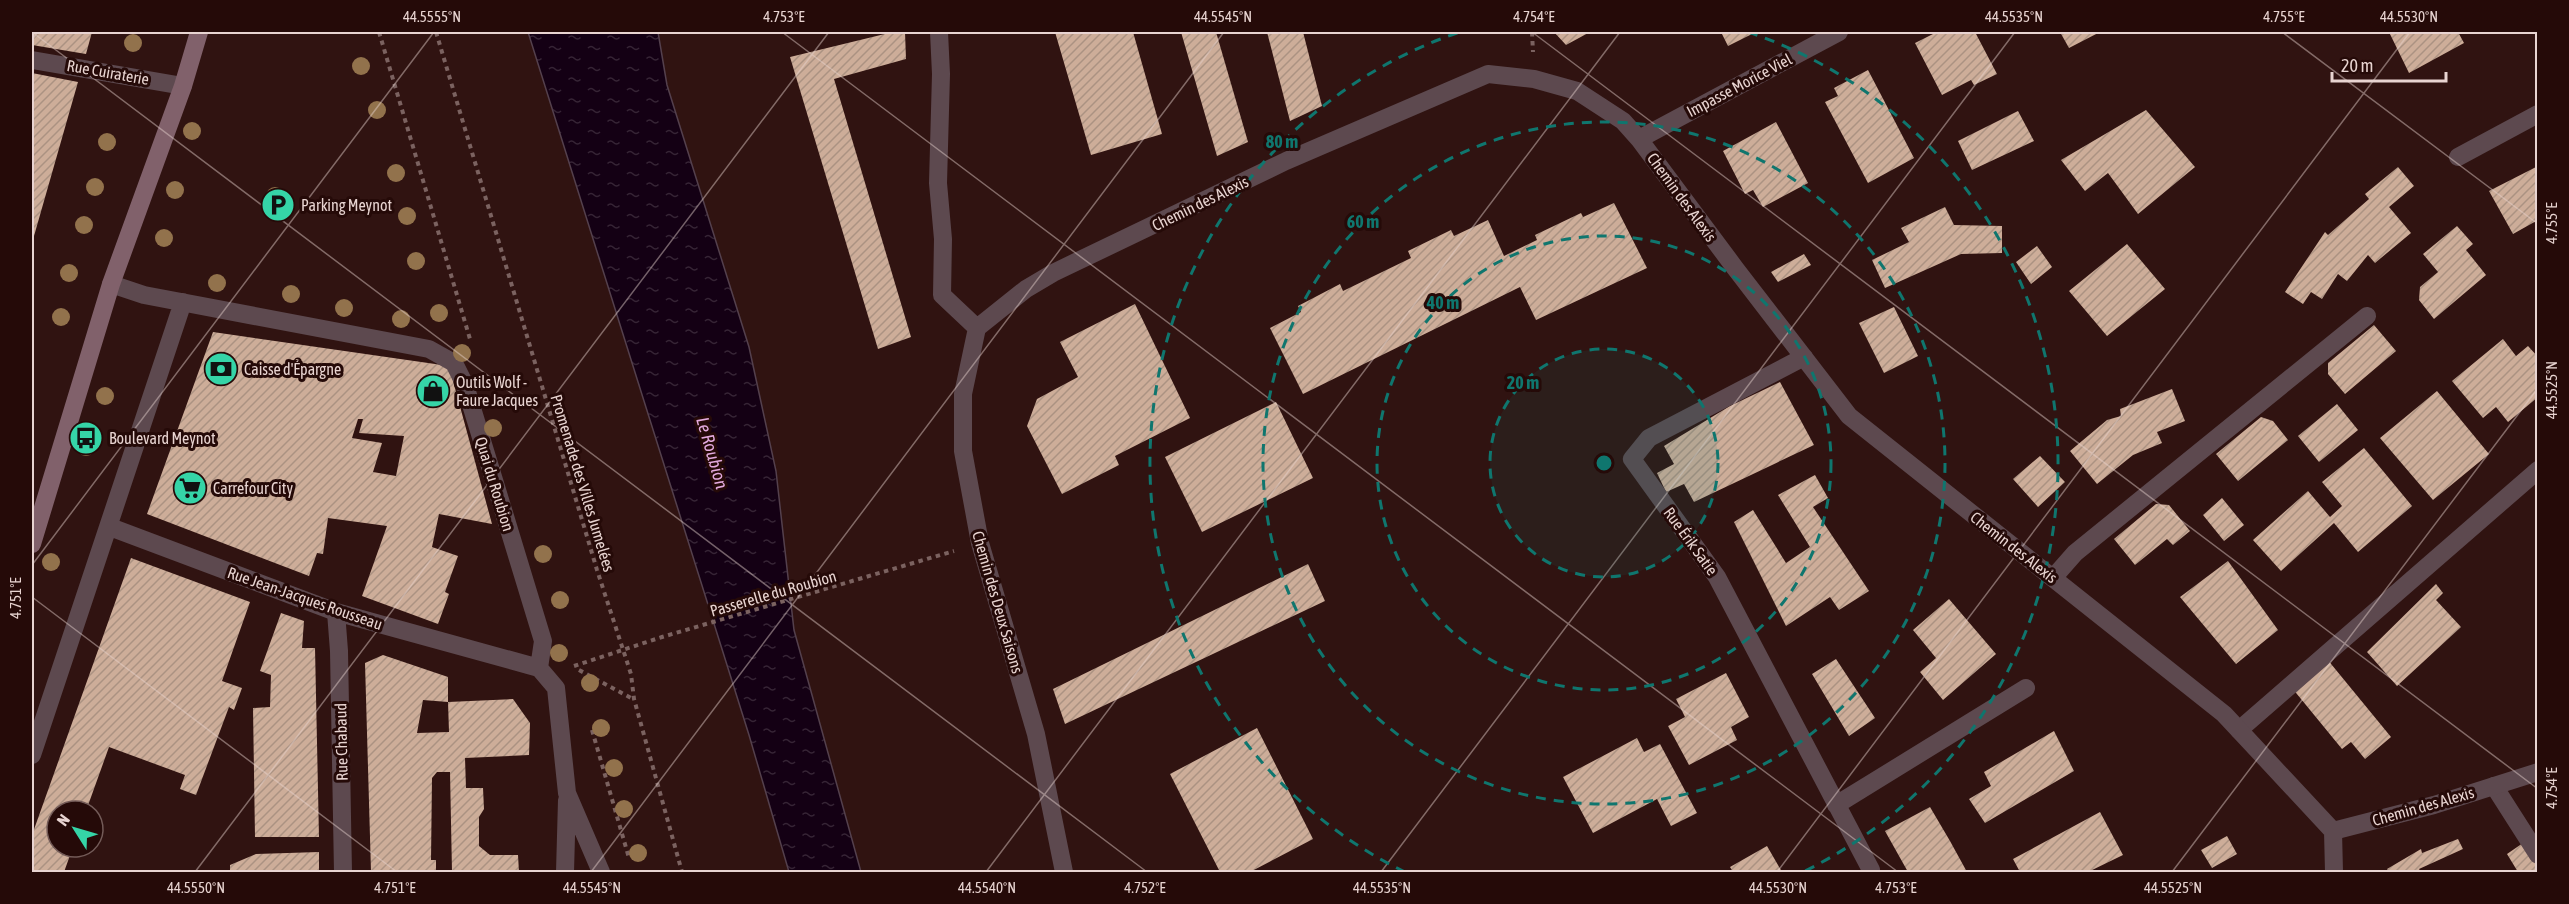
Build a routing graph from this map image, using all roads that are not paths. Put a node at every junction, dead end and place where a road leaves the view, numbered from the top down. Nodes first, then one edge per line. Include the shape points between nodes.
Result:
1 (199, 32) edge
2 (939, 32) edge
3 (1839, 32) edge
4 (32, 60) edge
5 (183, 86) junction
6 (2538, 114) edge
7 (1639, 138) junction
8 (2458, 157) dead end
9 (111, 284) junction
10 (183, 302) junction
11 (2367, 316) dead end
12 (977, 328) junction
13 (1804, 357) junction
14 (2538, 470) edge
15 (37, 513) edge
16 (110, 527) junction
17 (32, 544) edge
18 (2053, 578) junction
19 (336, 612) junction
20 (539, 668) junction
21 (2026, 688) dead end
22 (2239, 730) junction
23 (32, 755) edge
24 (2538, 772) edge
25 (2494, 786) junction
26 (567, 793) junction
27 (1836, 805) junction
28 (2333, 831) junction
29 (2538, 855) edge
30 (1871, 870) dead end
31 (343, 873) edge
32 (565, 873) edge
33 (601, 873) edge
34 (1064, 873) edge
35 (2334, 873) edge

1 - 5 main road
2 - 12 street via 942,294
3 - 7 street, Impasse Morice Viel
4 - 5 street, Rue Cuiraterie
5 - 9 main road
6 - 8 street
7 - 12 street, Chemin des Alexis via 1623,121 1577,91 1534,79 1488,74 1286,161 1053,273 1026,288
7 - 13 street, Chemin des Alexis
9 - 10 street, Quai du Roubion
9 - 15 main road
10 - 16 street
10 - 20 street, Quai du Roubion via 429,349 454,363 465,385 543,641
11 - 18 street via 2075,553
12 - 34 street, Chemin des Deux Saisons via 963,394 963,451 980,543 1036,735
13 - 18 street, Chemin des Alexis via 1849,416
13 - 27 street, Rue Érik Satie via 1649,438 1632,459 1717,577
14 - 22 street
15 - 17 main road
16 - 19 street, Rue Jean-Jacques Rousseau
16 - 23 street
18 - 22 street, Chemin des Alexis
19 - 20 street, Rue Jean-Jacques Rousseau
19 - 31 street, Rue Chabaud
20 - 26 street via 556,688
21 - 27 street
22 - 28 street, Chemin des Alexis
24 - 25 street, Chemin des Alexis
25 - 28 street, Chemin des Alexis
25 - 29 street
26 - 32 street
26 - 33 street
27 - 30 street, Rue Érik Satie
28 - 35 street

